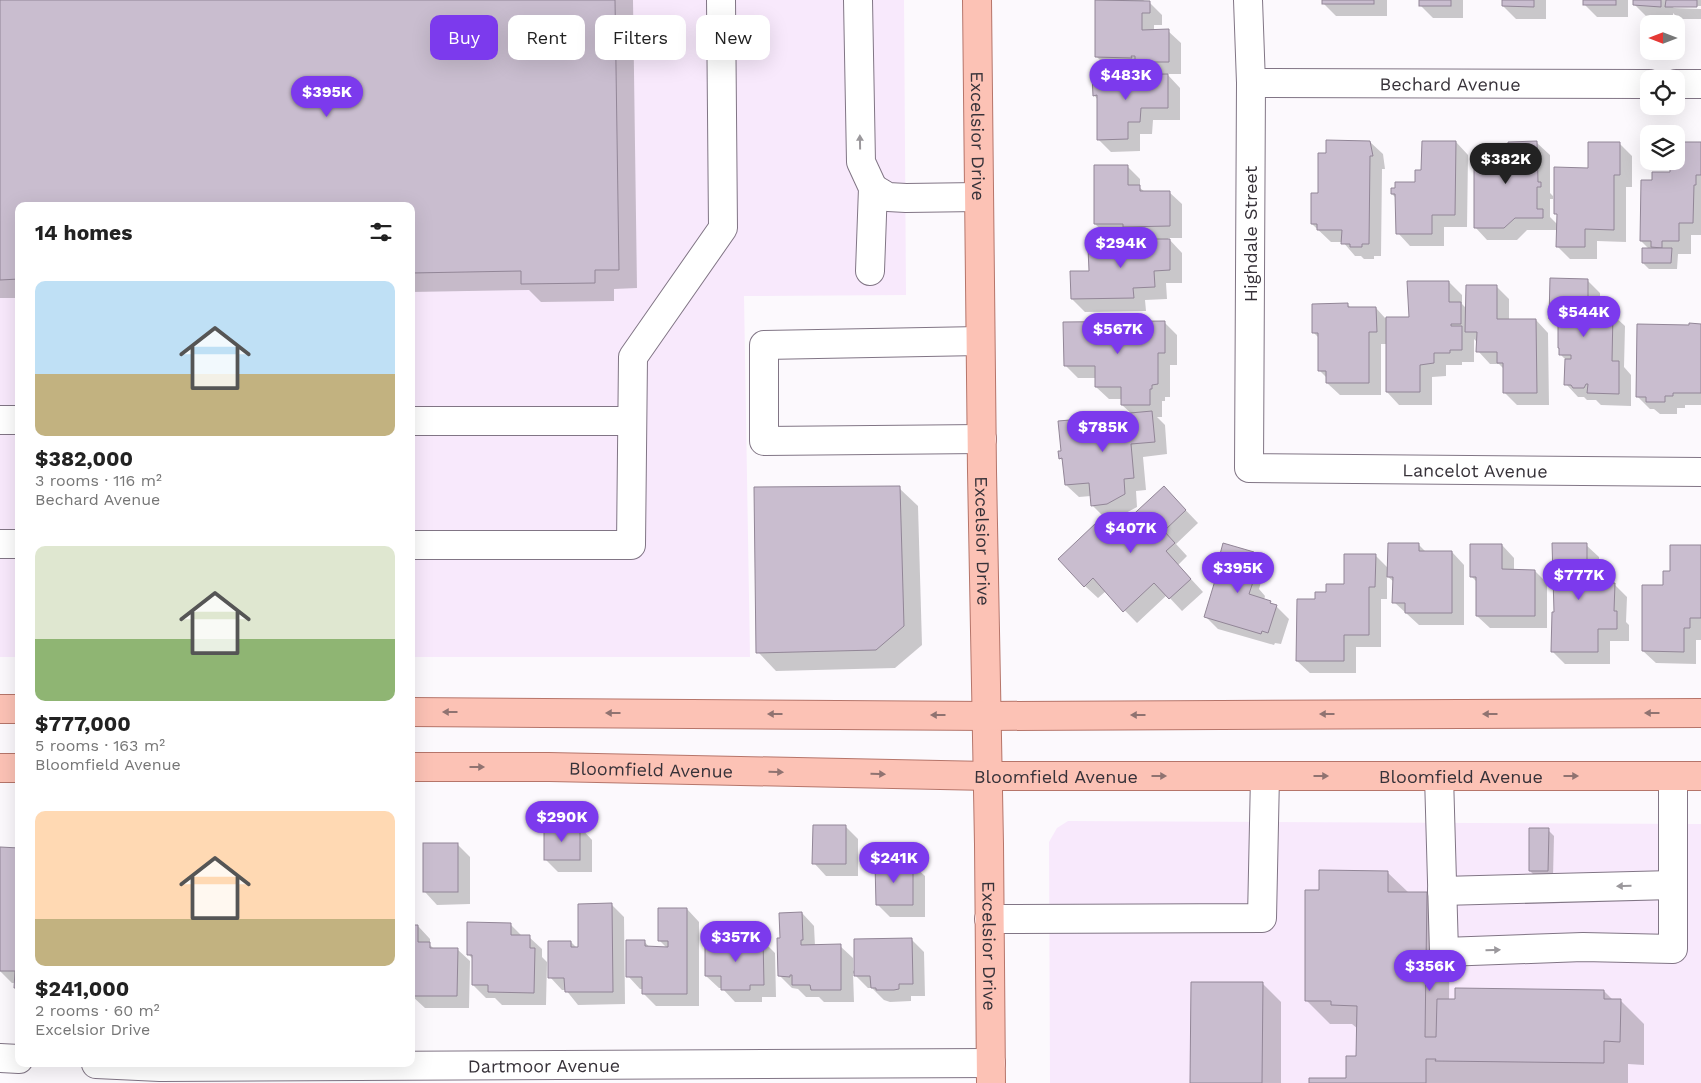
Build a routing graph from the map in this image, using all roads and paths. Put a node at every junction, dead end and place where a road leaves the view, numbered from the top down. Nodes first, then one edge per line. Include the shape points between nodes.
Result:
1 (721, 0) edge
2 (858, 0) edge
3 (977, 0) edge
4 (1248, 0) edge
5 (1250, 83) junction
6 (1640, 84) edge
7 (1685, 84) edge
8 (1701, 84) edge
9 (873, 188) junction
10 (978, 197) junction
11 (870, 271) dead end
12 (980, 340) junction
13 (0, 420) edge
14 (15, 420) edge
15 (415, 421) edge
16 (632, 421) junction
17 (982, 439) junction
18 (1249, 468) joint
19 (1701, 472) edge
20 (0, 544) edge
21 (15, 544) edge
22 (415, 545) edge
23 (0, 709) edge
24 (15, 709) edge
25 (415, 712) edge
26 (1701, 713) edge
27 (987, 716) junction
28 (415, 767) edge
29 (0, 768) edge
30 (15, 768) edge
31 (988, 776) junction
32 (1265, 776) junction
33 (1439, 776) junction
34 (1673, 776) junction
35 (1701, 776) edge
36 (1673, 885) junction
37 (1442, 891) junction
38 (989, 919) junction
39 (0, 1058) edge
40 (15, 1060) edge
41 (160, 1067) edge
42 (903, 1073) edge
43 (990, 1073) edge

1 - 16 street via 723,228 633,357
9 -> 2 street via 860,162
3 - 10 main road, Excelsior Drive
4 - 5 street, Highdale Street
5 - 6 street, Bechard Avenue
5 - 18 street, Highdale Street
7 - 8 street
9 - 10 street via 888,197
9 - 11 street
10 - 12 main road, Excelsior Drive
12 - 17 main road, Excelsior Drive
12 - 17 street via 764,345 764,440
13 - 14 street
15 - 16 street
16 - 22 street via 631,545
17 - 27 main road, Excelsior Drive
18 - 19 street, Lancelot Avenue
20 - 21 street
23 - 24 main road
27 -> 25 main road
26 -> 27 main road
27 - 31 main road, Excelsior Drive
28 -> 31 main road, Bloomfield Avenue
29 - 30 main road
31 -> 32 main road, Bloomfield Avenue
31 - 38 main road, Excelsior Drive
32 -> 33 main road, Bloomfield Avenue
32 - 38 street via 1262,918
33 -> 34 main road, Bloomfield Avenue
33 - 37 street
34 - 35 main road, Bloomfield Avenue
34 - 36 street
36 -> 37 street
37 -> 36 street via 1444,952 1583,947 1672,948
38 - 43 main road, Excelsior Drive
39 - 40 street
41 - 42 street, Dartmoor Avenue
42 - 43 street, Dartmoor Avenue

